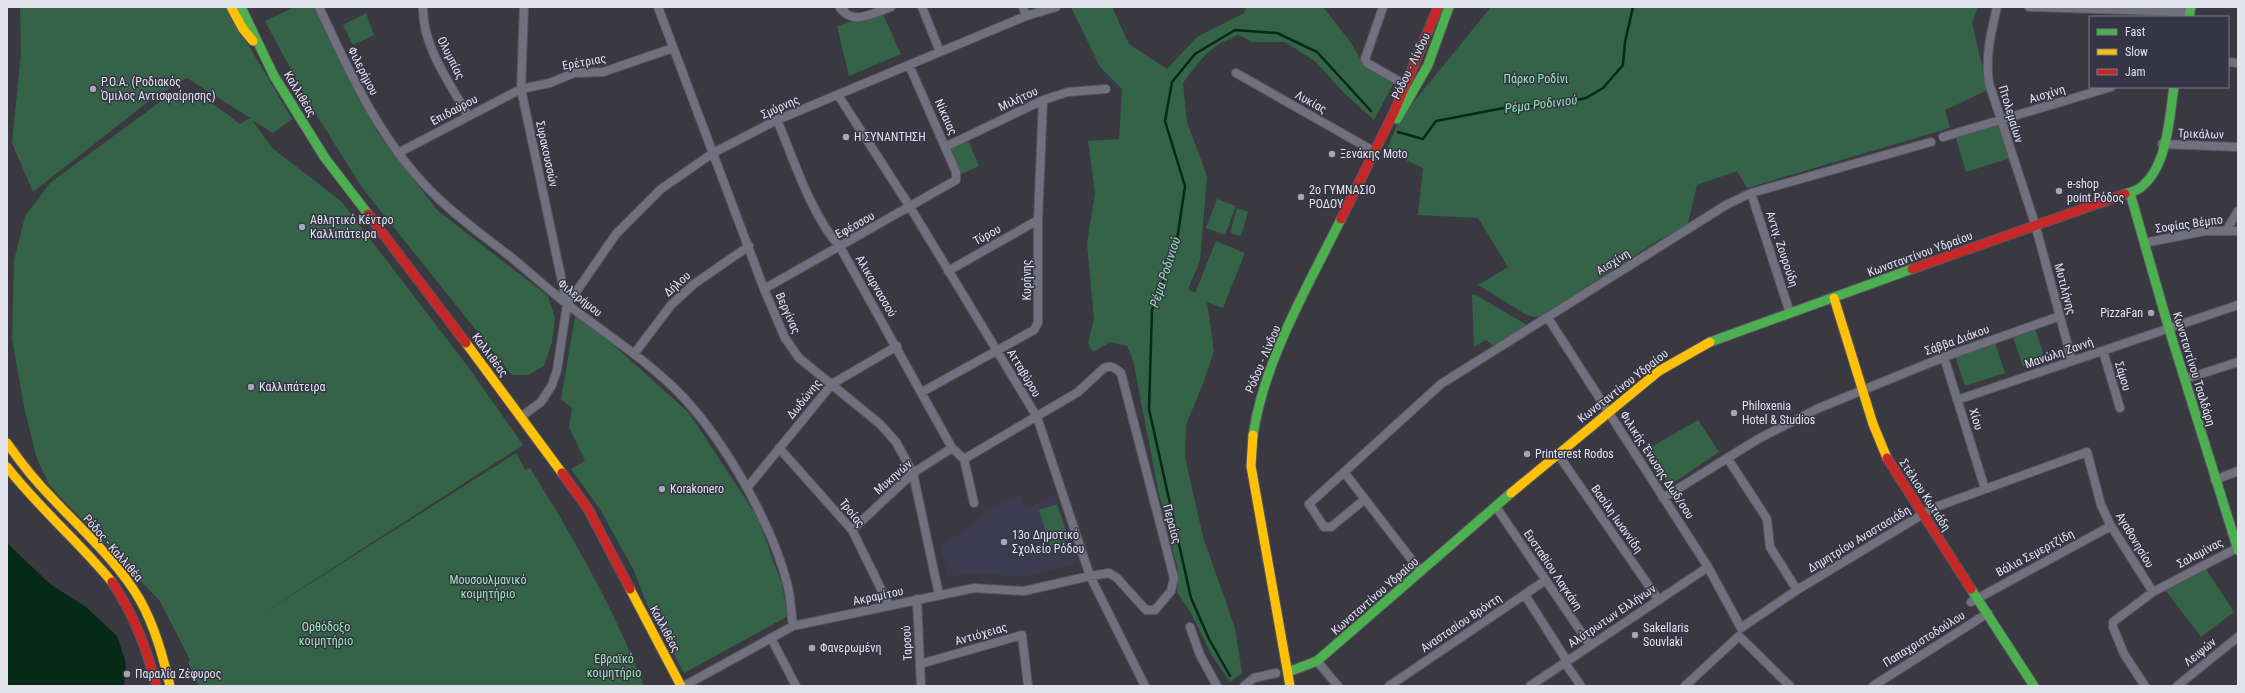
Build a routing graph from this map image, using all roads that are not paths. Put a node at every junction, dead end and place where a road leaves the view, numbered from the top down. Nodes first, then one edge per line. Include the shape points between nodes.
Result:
1 (231, 7) edge
2 (241, 7) edge
3 (245, 7) edge
4 (319, 7) edge
5 (423, 7) edge
6 (524, 7) edge
7 (658, 7) edge
8 (844, 7) edge
9 (891, 7) edge
10 (922, 7) edge
11 (1023, 7) edge
12 (1056, 7) edge
13 (1384, 7) edge
14 (1438, 7) edge
15 (1450, 7) edge
16 (1997, 7) edge
17 (2029, 7) edge
18 (2190, 12) edge
19 (1026, 16) junction
20 (251, 25) junction
21 (673, 48) junction
22 (261, 50) junction
23 (940, 52) junction
24 (909, 65) junction
25 (1236, 73) dead end
26 (1406, 85) junction
27 (2108, 88) edge
28 (2174, 88) edge
29 (521, 89) junction
30 (1106, 89) dead end
31 (838, 95) junction
32 (1043, 100) junction
33 (468, 116) junction
34 (777, 120) junction
35 (2000, 120) junction
36 (1943, 137) dead end
37 (1931, 142) dead end
38 (2162, 144) junction
39 (945, 146) junction
40 (2238, 147) edge
41 (1375, 152) junction
42 (398, 153) junction
43 (713, 153) junction
44 (956, 180) joint
45 (1751, 193) junction
46 (2130, 193) junction
47 (910, 207) junction
48 (2238, 211) edge
49 (1038, 220) junction
50 (2035, 224) junction
51 (2227, 230) junction
52 (2238, 231) edge
53 (2144, 243) junction
54 (749, 246) junction
55 (840, 246) junction
56 (948, 271) junction
57 (764, 289) junction
58 (1830, 300) junction
59 (567, 305) junction
60 (2238, 305) edge
61 (1790, 313) junction
62 (2060, 316) junction
63 (1548, 318) junction
64 (2169, 329) junction
65 (897, 346) junction
66 (997, 351) junction
67 (2102, 351) junction
68 (634, 354) junction
69 (1944, 357) junction
70 (2072, 361) junction
71 (2238, 362) edge
72 (2185, 379) junction
73 (832, 384) junction
74 (922, 392) junction
75 (1860, 392) junction
76 (1957, 400) junction
77 (2120, 408) dead end
78 (1608, 412) junction
79 (522, 416) junction
80 (1037, 417) junction
81 (7, 443) edge
82 (779, 448) junction
83 (952, 448) junction
84 (2087, 452) joint
85 (1557, 453) junction
86 (1728, 458) junction
87 (964, 459) junction
88 (7, 467) edge
89 (2238, 471) edge
90 (1344, 472) junction
91 (913, 473) junction
92 (2215, 480) junction
93 (747, 488) junction
94 (1984, 489) junction
95 (1663, 498) junction
96 (1365, 499) junction
97 (974, 503) dead end
98 (1496, 507) junction
99 (1919, 516) junction
100 (2111, 526) junction
101 (852, 530) junction
102 (2237, 549) edge
103 (1708, 567) junction
104 (1421, 572) junction
105 (1090, 576) junction
106 (1546, 580) junction
107 (1797, 590) junction
108 (2153, 592) junction
109 (939, 594) junction
110 (1525, 595) junction
111 (1658, 599) junction
112 (917, 600) junction
113 (1975, 600) junction
114 (889, 605) junction
115 (1985, 615) junction
116 (793, 626) junction
117 (1190, 626) dead end
118 (1740, 632) junction
119 (2238, 637) edge
120 (771, 638) junction
121 (1590, 645) junction
122 (1317, 661) junction
123 (1566, 662) junction
124 (920, 664) junction
125 (1288, 672) junction
126 (1276, 674) dead end
127 (156, 686) edge
128 (170, 686) edge
129 (683, 686) edge
130 (796, 686) edge
131 (921, 686) edge
132 (1028, 686) edge
133 (1145, 686) edge
134 (1216, 686) edge
135 (1244, 686) edge
136 (1290, 686) edge
137 (1338, 686) edge
138 (1390, 686) edge
139 (1530, 686) edge
140 (1581, 686) edge
141 (1685, 686) edge
142 (1790, 686) edge
143 (1873, 686) edge
144 (2025, 686) edge
145 (2034, 686) edge
146 (2145, 686) edge
147 (2177, 686) edge

1 - 22 main road, Καλλιθέας via 243,29
2 - 20 main road, Καλλιθέας
3 - 20 main road
4 - 42 street, Φιλερήμου via 364,101
5 - 33 street, Ολυμπίας via 424,27 430,46
6 - 29 street, Συρακουσσών
7 - 21 street, Βεργίνας
8 - 9 street via 840,8 845,15 856,18
10 - 23 street
11 - 19 street
12 - 19 street, Σμύρνης
13 - 26 street via 1366,58 1367,63
14 - 26 main road, Ρόδου - Λίνδου
15 - 41 main road, Ρόδου - Λίνδου via 1411,98
16 - 35 street, Πτολεμαίων via 1989,40 1987,66
17 - 18 street
19 - 23 street, Σμύρνης
20 - 22 main road, Καλλιθέας
21 - 29 street, Ερέτριας via 603,72 574,73 550,83
21 - 43 street, Βεργίνας
22 - 79 main road, Καλλιθέας via 278,83 325,158
23 - 24 street, Σμύρνης
24 - 31 street, Σμύρνης
24 - 39 street, Νίκαιας
25 - 41 street, Λυκίας
26 - 41 main road, Ρόδου - Λίνδου
27 - 35 street, Αισχίνη
28 - 38 main road
29 - 33 street, Επιδαύρου
29 - 59 street, Συρακουσσών
30 - 32 street, Μιλήτου via 1068,92
31 - 34 street, Σμύρνης
31 - 47 street, Ατταβύρου
32 - 39 street, Μιλήτου
32 - 49 street, Κυρήνης
33 - 42 street, Επιδαύρου
34 - 43 street, Σμύρνης
34 - 55 street, Αλικαρνασσού via 814,205 832,238
35 - 36 street, Αισχίνη
35 - 50 street, Πτολεμαίων
37 - 45 street, Αισχίνη
38 - 40 street, Τρικάλων
38 - 46 main road, Κωνσταντίνου Υδραίου via 2160,160 2147,183
39 - 44 street, Νίκαιας via 956,172
41 - 125 main road, Ρόδου - Λίνδου via 1269,370 1252,430 1251,466 1255,494
42 - 59 street, Φιλερήμου via 439,200
43 - 54 street, Βεργίνας
43 - 59 street, Σμύρνης via 661,189 616,234
44 - 47 street, Εφέσσου
45 - 61 street, Αντιγ. Ζουρούδη
45 - 63 street, Αισχίνη via 1720,208
46 - 50 main road, Κωνσταντίνου Υδραίου
46 - 53 main road, Κωνσταντίνου Τσαλδάρη
47 - 55 street, Εφέσσου
47 - 56 street, Ατταβύρου
48 - 51 street
49 - 56 street, Τύρου
49 - 66 street, Κυρήνης via 1038,323 1034,330
50 - 58 main road, Κωνσταντίνου Υδραίου
50 - 62 street, Μυτιλήνης
51 - 52 street, Σοφίας Βέμπο
51 - 53 street, Σοφίας Βέμπο via 2205,231
53 - 64 main road, Κωνσταντίνου Τσαλδάρη
54 - 57 street, Βεργίνας
54 - 68 street, Δήλου via 694,284 671,305
55 - 57 street, Εφέσσου
55 - 65 street, Αλικαρνασσού
56 - 66 street, Ατταβύρου
57 - 73 street, Βεργίνας via 785,338 799,358
58 - 61 main road, Κωνσταντίνου Υδραίου
58 - 75 main road, Στέλιου Κωτιάδη
59 - 68 street, Φιλερήμου
59 - 79 street via 557,370 552,385 541,402
60 - 64 street, Μανώλη Ζαννή
61 - 78 main road, Κωνσταντίνου Υδραίου via 1689,352 1659,371
62 - 69 street, Σάββα Διάκου
62 - 70 street, Μυτιλήνης
63 - 78 street, Φιλικής Ένωσης Δωδ/σου
63 - 90 street, Αισχίνη via 1441,384
64 - 67 street, Μανώλη Ζαννή
64 - 72 main road, Κωνσταντίνου Τσαλδάρη
65 - 73 street, Δωδώνης
65 - 74 street, Αλικαρνασσού
66 - 74 street, Κυρήνης
66 - 80 street, Ατταβύρου
67 - 70 street, Μανώλη Ζαννή
67 - 77 street, Σάμου
68 - 93 street, Φιλερήμου via 683,397 711,431
69 - 75 street, Σάββα Διάκου
69 - 76 street, Χίου
70 - 76 street, Μανώλη Ζαννή
71 - 72 street
72 - 92 main road, Κωνσταντίνου Τσαλδάρη
73 - 82 street, Δωδώνης
73 - 91 street, Βεργίνας via 880,424 896,442
74 - 83 street, Αλικαρνασσού
75 - 86 street, Σάββα Διάκου via 1789,422
75 - 99 main road, Στέλιου Κωτιάδη via 1878,453
76 - 94 street, Χίου
78 - 85 main road, Κωνσταντίνου Υδραίου
78 - 95 street, Φιλικής Ένωσης Δωδ/σου
79 - 129 main road, Καλλιθέας via 588,509
80 - 87 street
80 - 105 street, Ατταβύρου
80 - 105 street, Περαίας via 1078,392 1104,368 1110,366 1120,373 1174,578 1171,591 1161,605 1155,610 1146,610 1117,578 1109,573
81 - 128 main road, Ρόδος - Καλλιθέα via 31,475 96,544 134,590 155,632
82 - 93 street, Δωδώνης
82 - 101 street, Τροίας
83 - 87 street, Αλικαρνασσού
83 - 91 street, Μυκηνών
84 - 94 street, Δημητρίου Αναστασιάδη
84 - 100 street, Αγαθονησίου via 2102,505
85 - 98 main road, Κωνσταντίνου Υδραίου
85 - 111 street, Βασίλη Ιωαννίδη
86 - 95 street, Σάββα Διάκου
86 - 107 street via 1767,519 1770,547
87 - 97 street
88 - 127 main road, Ρόδος - Καλλιθέα via 92,559 123,599 142,635
89 - 92 street
90 - 96 street
90 - 96 street, Αισχίνη via 1308,504 1324,527 1331,527
91 - 101 street, Μυκηνών
91 - 109 street, Βεργίνας
92 - 102 main road, Κωνσταντίνου Τσαλδάρη
93 - 116 street, Φιλερήμου via 780,560 788,585
94 - 99 street, Δημητρίου Αναστασιάδη
95 - 103 street, Φιλικής Ένωσης Δωδ/σου
96 - 104 street
98 - 104 main road, Κωνσταντίνου Υδραίου
98 - 106 street, Ευσταθίου Λαγκάνη
99 - 107 street, Δημητρίου Αναστασιάδη
99 - 113 main road, Στέλιου Κωτιάδη
100 - 108 street, Αγαθονησίου
100 - 113 street, Βάλια Σεμερτζίδη
101 - 114 street, Τροίας
102 - 108 street, Σαλαμίνας
103 - 111 street, Αλύτρωτων Ελλήνων
103 - 118 street, Φιλικής Ένωσης Δωδ/σου
104 - 122 main road, Κωνσταντίνου Υδραίου
105 - 109 street, Ακραμίτου via 1024,591 974,588
105 - 133 street, Ατταβύρου
106 - 110 street, Αναστασίου Βρόντη
106 - 121 street, Ευσταθίου Λαγκάνη
107 - 118 street, Δημητρίου Αναστασιάδη
108 - 146 street, Σαλαμίνας via 2116,619 2113,627 2124,654
109 - 112 street, Ακραμίτου
110 - 123 street
110 - 138 street, Αναστασίου Βρόντη
111 - 121 street, Αλύτρωτων Ελλήνων
112 - 114 street, Ακραμίτου
112 - 124 street, Ταρσού
113 - 115 main road, Στέλιου Κωτιάδη
114 - 116 street, Ακραμίτου
115 - 143 street, Παπαχριστοδούλου
115 - 144 main road, Στέλιου Κωτιάδη
115 - 145 main road, Στέλιου Κωτιάδη
116 - 120 street, Ακραμίτου
117 - 134 street via 1200,655
118 - 141 street, Δημητρίου Αναστασιάδη
118 - 142 street, Φιλικής Ένωσης Δωδ/σου
119 - 147 street, Λειψών
120 - 129 street, Ακραμίτου
120 - 130 street
121 - 123 street, Αλύτρωτων Ελλήνων
122 - 125 main road, Κωνσταντίνου Υδραίου
122 - 137 street
123 - 139 street, Αλύτρωτων Ελλήνων
123 - 140 street
124 - 131 street, Ταρσού
124 - 132 street, Αντιόχειας via 1022,635
125 - 136 main road, Ρόδου - Λίνδου
126 - 135 street via 1254,678

